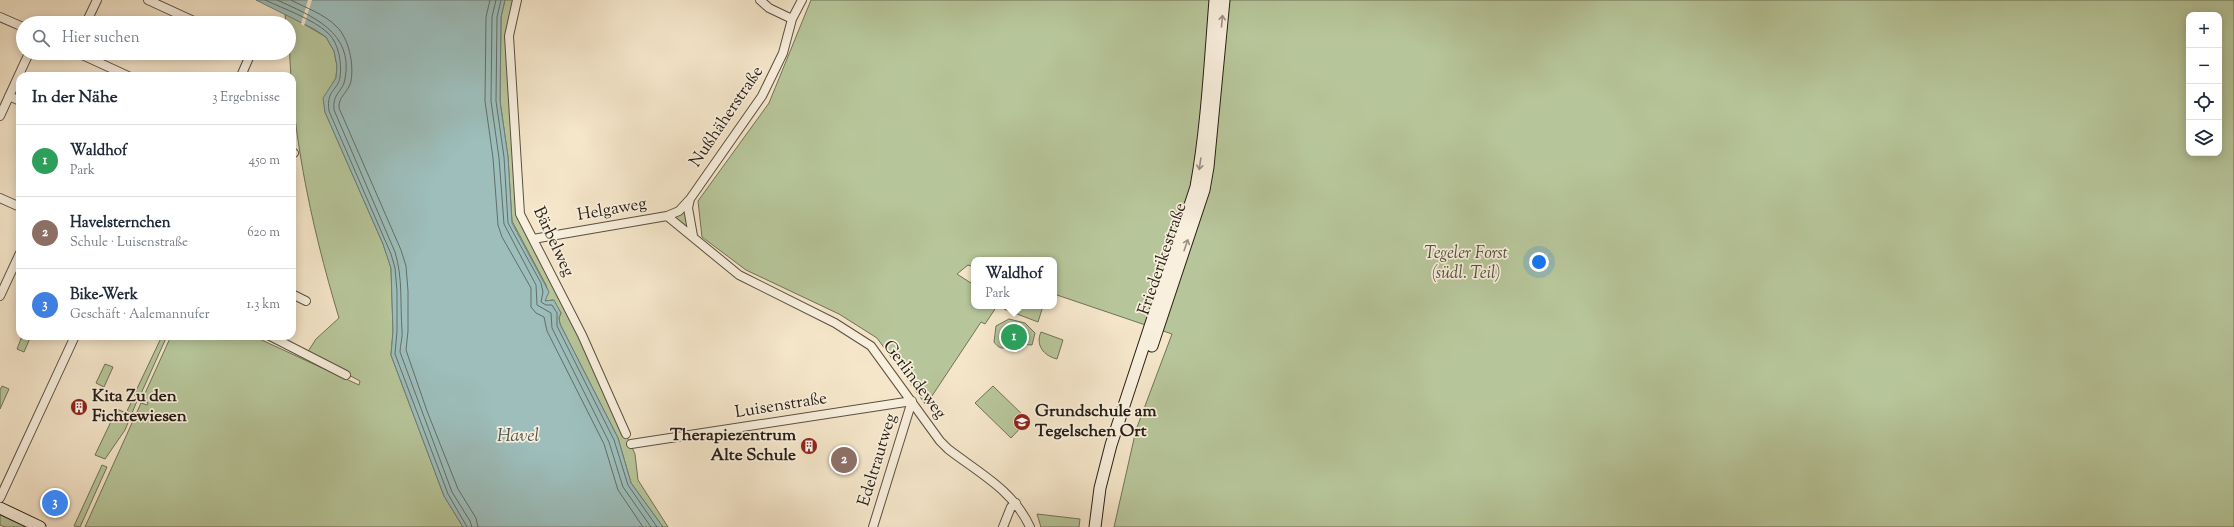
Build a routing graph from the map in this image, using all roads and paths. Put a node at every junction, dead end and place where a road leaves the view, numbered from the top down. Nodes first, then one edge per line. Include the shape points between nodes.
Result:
1 (97, 0) edge
2 (148, 0) edge
3 (517, 0) edge
4 (760, 0) edge
5 (802, 0) edge
6 (1215, 0) edge
7 (1224, 0) edge
8 (89, 16) edge
9 (183, 16) edge
10 (0, 17) edge
11 (792, 19) junction
12 (16, 24) edge
13 (26, 60) edge
14 (93, 60) edge
15 (248, 60) edge
16 (20, 72) edge
17 (119, 72) edge
18 (243, 72) edge
19 (16, 81) edge
20 (9, 96) junction
21 (16, 99) edge
22 (0, 116) edge
23 (0, 198) edge
24 (690, 199) junction
25 (16, 205) edge
26 (668, 216) junction
27 (693, 237) junction
28 (533, 239) junction
29 (16, 262) edge
30 (0, 296) edge
31 (296, 296) edge
32 (306, 301) dead end
33 (73, 340) edge
34 (278, 340) edge
35 (346, 375) dead end
36 (912, 401) junction
37 (626, 434) dead end
38 (631, 444) dead end
39 (0, 498) edge
40 (1016, 503) junction
41 (0, 508) edge
42 (1096, 524) edge
43 (40, 527) edge
44 (873, 527) edge
45 (1003, 527) edge
46 (1030, 527) edge

1 - 8 street
2 - 9 street
3 - 28 street, Bärbelweg via 509,36 517,173 520,214
4 - 11 street via 769,8
5 - 11 street, Nußhäherstraße
6 -> 42 street, Friederikestraße via 1196,187 1111,445 1100,488
42 -> 7 street, Friederikestraße via 1118,447 1204,190
10 - 12 street
11 - 24 street, Nußhäherstraße via 785,48 762,96
13 - 16 street
14 - 17 street
15 - 18 street
19 - 20 street
20 - 21 street
20 - 22 street
23 - 25 street
24 - 26 street, Helgaweg via 679,211
24 - 27 street via 688,208
26 - 27 street, Gerlindeweg
26 - 28 street, Helgaweg
27 - 36 street, Gerlindeweg via 739,275 855,334 877,353
28 - 37 street, Bärbelweg via 582,335
29 - 30 street
31 - 32 street
33 - 39 street
34 - 35 street
36 - 38 street, Luisenstraße
36 - 40 street, Gerlindeweg via 948,449 994,482
36 - 44 street, Edeltrautweg
40 - 45 street via 1011,507
40 - 46 street, Gerlindeweg
41 - 43 street

